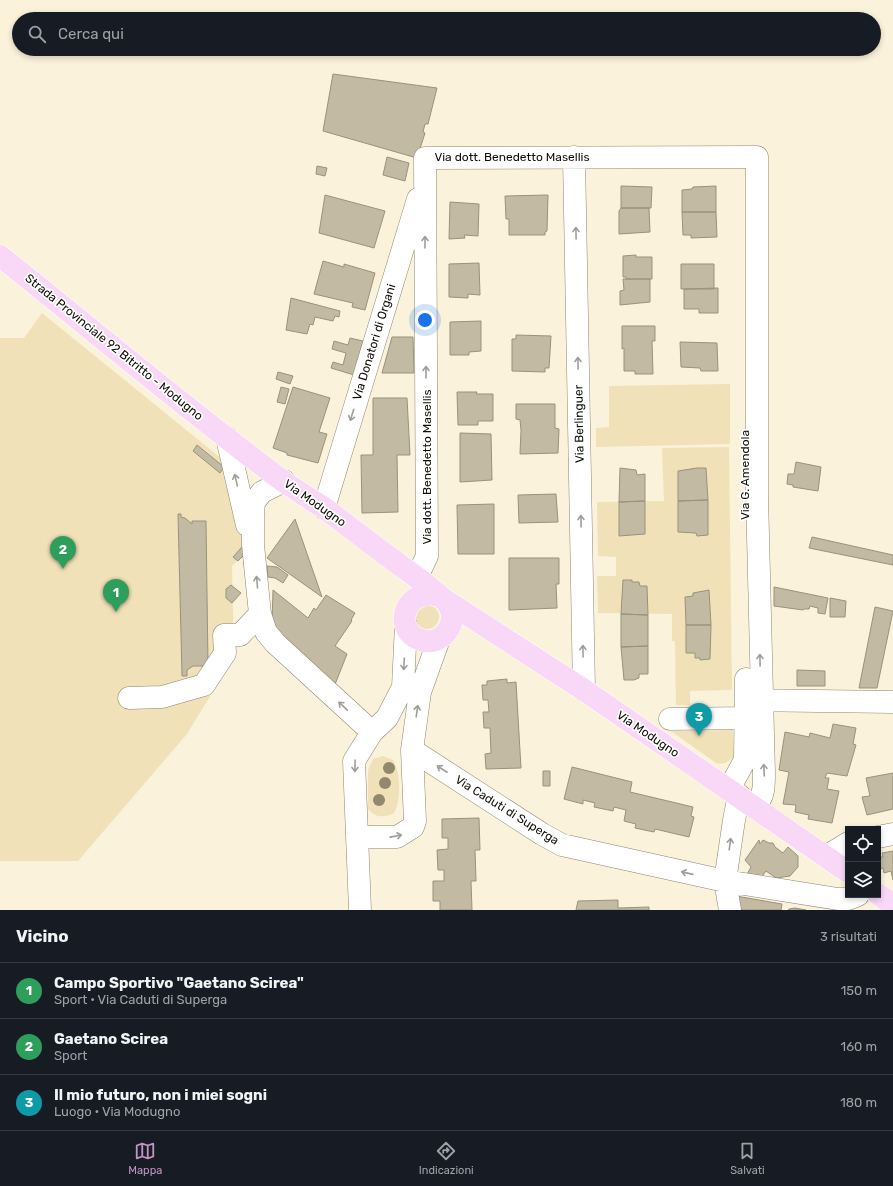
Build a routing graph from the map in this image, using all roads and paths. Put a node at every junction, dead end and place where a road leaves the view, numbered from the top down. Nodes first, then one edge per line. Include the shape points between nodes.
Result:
1 (574, 157) junction
2 (750, 157) joint
3 (425, 167) junction
4 (0, 256) edge
5 (227, 438) junction
6 (284, 481) junction
7 (324, 508) junction
8 (253, 545) junction
9 (410, 572) junction
10 (442, 598) junction
11 (260, 614) junction
12 (406, 617) junction
13 (486, 627) junction
14 (445, 633) junction
15 (584, 690) junction
16 (128, 698) dead end
17 (893, 702) edge
18 (751, 706) junction
19 (670, 720) dead end
20 (372, 732) junction
21 (412, 750) junction
22 (741, 797) junction
23 (893, 834) edge
24 (881, 836) edge
25 (358, 837) junction
26 (845, 845) edge
27 (827, 856) junction
28 (845, 870) edge
29 (725, 881) junction
30 (881, 896) edge
31 (850, 898) edge
32 (893, 905) edge
33 (360, 910) edge
34 (730, 910) edge

1 - 2 street, Via dott. Benedetto Masellis
1 - 3 street, Via dott. Benedetto Masellis
15 -> 1 street, Via Berlinguer
2 - 18 street, Via G. Amendola
3 -> 7 street, Via Donatori di Organi
9 -> 3 street, Via dott. Benedetto Masellis via 427,556
4 - 5 main road, Strada Provinciale 92 Bitritto - Modugno
5 - 6 main road, Via Modugno
8 -> 5 street
6 - 7 main road, Via Modugno
6 - 8 street via 262,492 254,502
7 - 9 main road, Via Modugno
11 -> 8 street
9 - 10 main road, Via Modugno
9 - 12 main road
10 - 12 main road via 431,594 417,596 410,602
10 - 13 main road, Via Modugno
10 - 14 main road via 452,613
11 - 16 street via 240,635 224,635 225,653 204,685 162,698
20 -> 11 street via 275,643 266,632
12 - 14 main road via 409,632 416,638 427,641
12 -> 20 street via 403,688 386,718
13 - 14 main road via 468,625
13 - 15 main road, Via Modugno
21 -> 14 street via 420,692
15 - 22 main road, Via Modugno
17 - 18 street
18 - 19 street
18 - 22 street
22 -> 18 street via 760,801 764,786
20 -> 25 street via 354,761
25 -> 21 street via 397,837 413,827 415,821
29 -> 21 street, Via Caduti di Superga via 562,845
22 - 27 main road, Via Modugno
29 -> 22 street via 734,820
23 - 24 street
25 - 33 street
26 - 27 street
27 - 28 main road, Via Modugno
29 - 31 street, Via Caduti di Superga via 838,899
29 - 34 street
30 - 32 main road

